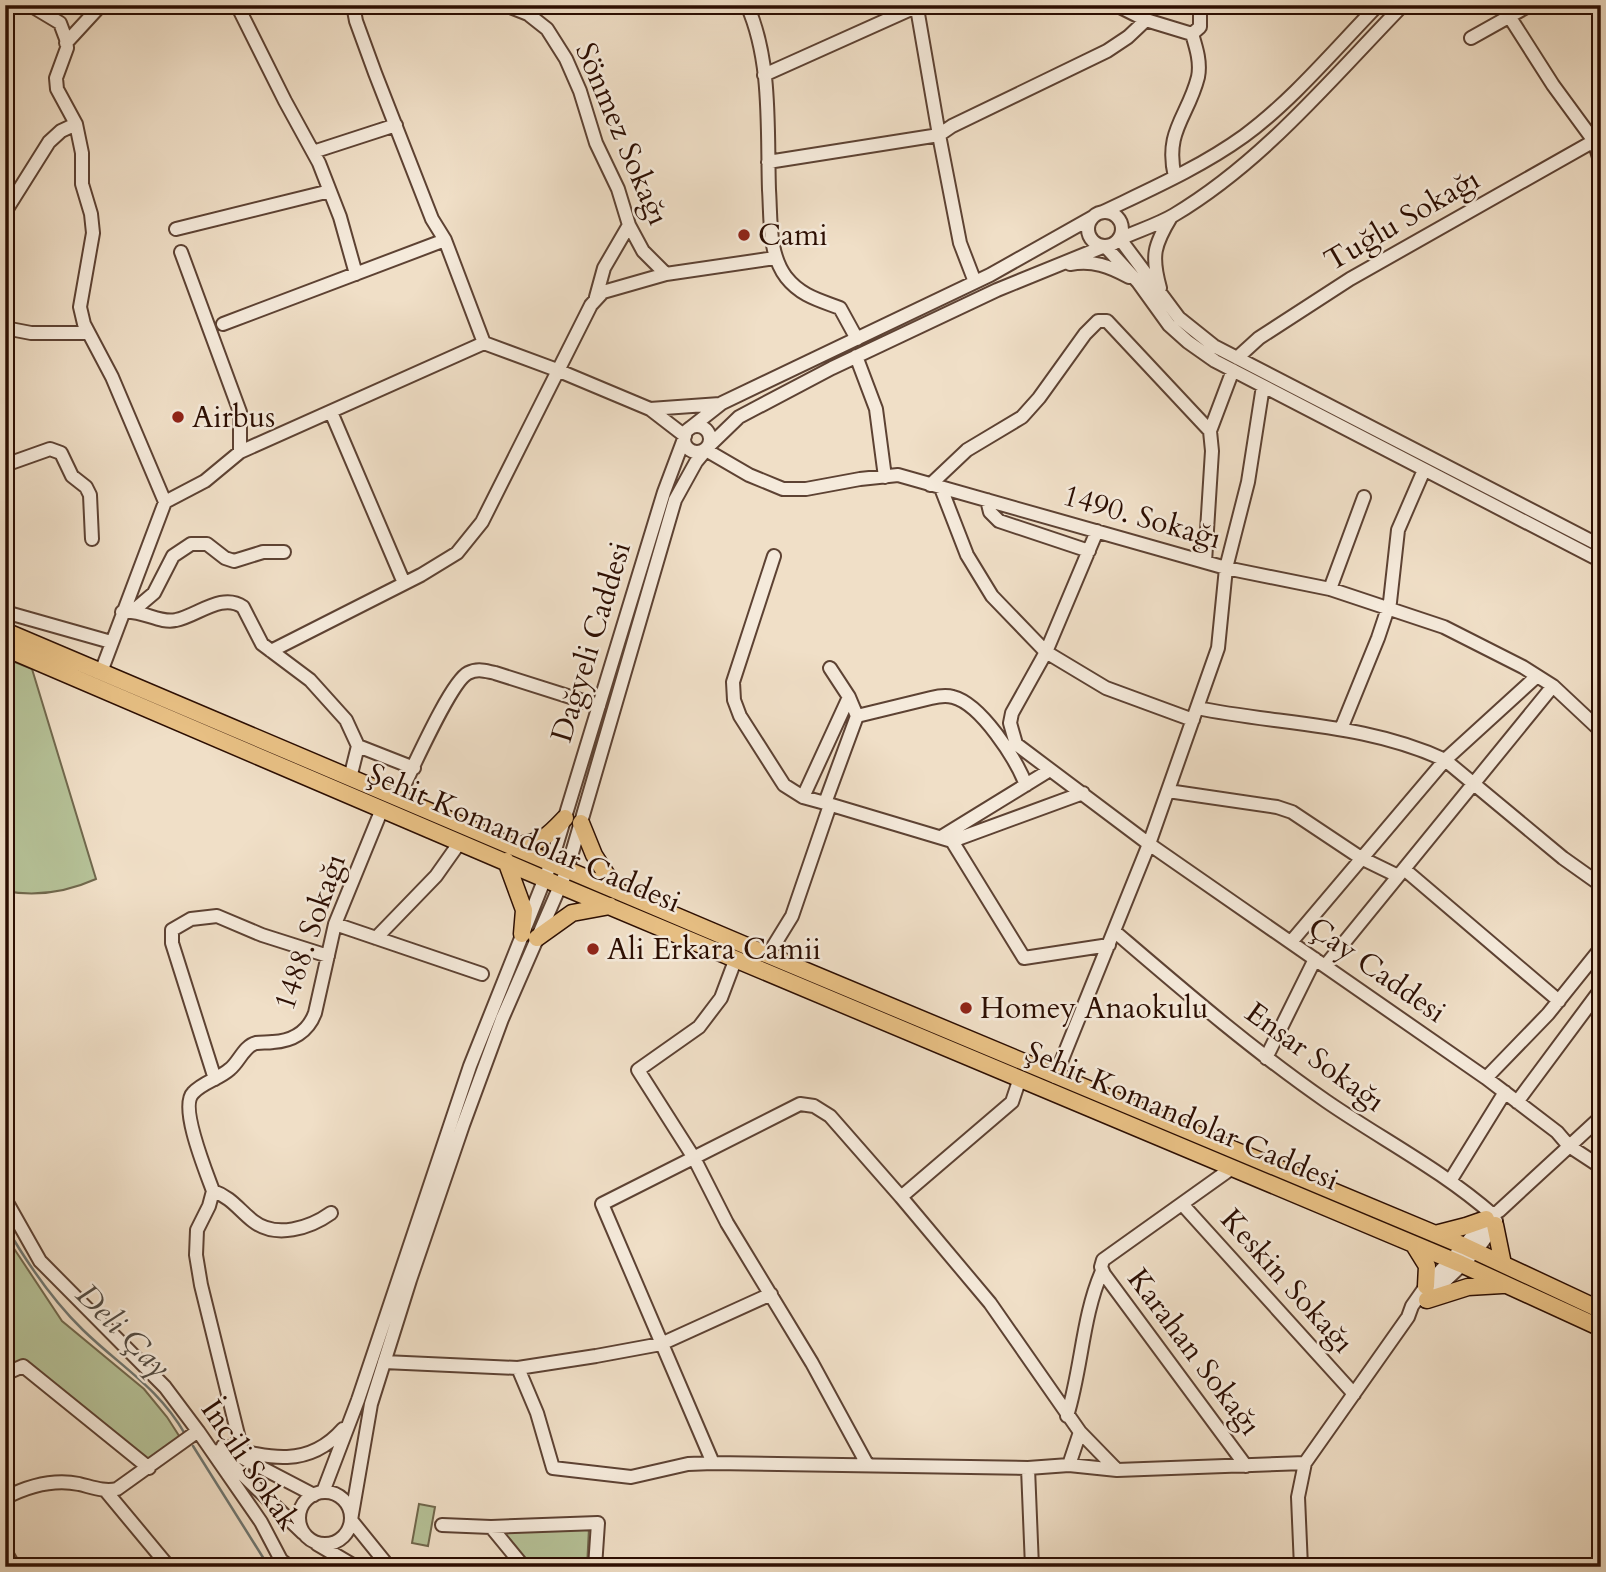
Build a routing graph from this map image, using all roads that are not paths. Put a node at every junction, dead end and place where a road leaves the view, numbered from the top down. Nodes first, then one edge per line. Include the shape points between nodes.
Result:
1 (30, 5) edge
2 (102, 5) edge
3 (237, 5) edge
4 (353, 5) edge
5 (505, 5) edge
6 (747, 5) edge
7 (1116, 5) edge
8 (1200, 5) edge
9 (1378, 5) edge
10 (1403, 5) edge
11 (1530, 5) edge
12 (918, 6) edge
13 (1506, 10) edge
14 (1146, 20) junction
15 (1192, 34) junction
16 (1471, 38) dead end
17 (66, 43) junction
18 (764, 75) junction
19 (76, 124) junction
20 (396, 125) junction
21 (939, 135) junction
22 (1597, 139) edge
23 (313, 152) junction
24 (768, 162) junction
25 (1601, 163) edge
26 (1175, 177) junction
27 (330, 191) junction
28 (5, 212) edge
29 (1098, 214) junction
30 (1171, 217) junction
31 (629, 225) junction
32 (176, 229) dead end
33 (1120, 239) junction
34 (445, 240) junction
35 (1105, 246) junction
36 (181, 252) dead end
37 (775, 258) junction
38 (1049, 268) junction
39 (356, 274) junction
40 (666, 274) junction
41 (975, 282) junction
42 (1138, 282) junction
43 (1162, 295) junction
44 (596, 298) junction
45 (223, 324) dead end
46 (5, 328) edge
47 (88, 333) junction
48 (857, 339) junction
49 (484, 343) junction
50 (856, 356) junction
51 (1235, 364) junction
52 (557, 370) junction
53 (1263, 386) junction
54 (722, 404) junction
55 (650, 409) junction
56 (331, 412) junction
57 (1210, 431) junction
58 (687, 433) junction
59 (707, 448) junction
60 (240, 452) junction
61 (5, 465) edge
62 (1424, 470) junction
63 (885, 477) junction
64 (936, 486) junction
65 (1364, 497) dead end
66 (987, 500) junction
67 (165, 502) junction
68 (1097, 531) junction
69 (92, 539) dead end
70 (1601, 547) edge
71 (1088, 551) junction
72 (285, 552) dead end
73 (775, 556) dead end
74 (1601, 561) edge
75 (1205, 562) junction
76 (1226, 568) junction
77 (404, 583) junction
78 (1330, 589) junction
79 (1386, 609) junction
80 (128, 611) junction
81 (5, 612) edge
82 (5, 631) edge
83 (111, 642) junction
84 (5, 648) edge
85 (271, 651) junction
86 (1046, 652) junction
87 (830, 668) dead end
88 (101, 672) junction
89 (1538, 676) junction
90 (1553, 686) junction
91 (849, 697) junction
92 (599, 706) junction
93 (1195, 714) junction
94 (857, 716) junction
95 (1342, 729) junction
96 (1601, 731) edge
97 (358, 746) junction
98 (1445, 760) junction
99 (414, 768) junction
100 (1050, 770) junction
101 (350, 778) junction
102 (1473, 784) junction
103 (1026, 785) junction
104 (1168, 791) junction
105 (1083, 793) junction
106 (803, 797) junction
107 (398, 798) junction
108 (827, 804) junction
109 (382, 808) junction
110 (573, 821) junction
111 (946, 839) junction
112 (460, 842) junction
113 (1149, 844) junction
114 (508, 853) junction
115 (1361, 858) junction
116 (567, 870) junction
117 (548, 871) junction
118 (1401, 872) junction
119 (1601, 885) edge
120 (561, 886) junction
121 (614, 898) junction
122 (335, 924) junction
123 (1114, 931) junction
124 (530, 936) junction
125 (376, 938) junction
126 (1291, 942) junction
127 (1109, 945) junction
128 (1601, 948) edge
129 (328, 956) junction
130 (768, 956) junction
131 (736, 958) junction
132 (1320, 962) junction
133 (482, 974) dead end
134 (1601, 989) edge
135 (1559, 1001) junction
136 (1266, 1058) junction
137 (1055, 1077) junction
138 (1020, 1078) junction
139 (1486, 1078) junction
140 (215, 1079) junction
141 (1505, 1092) junction
142 (1517, 1102) junction
143 (1601, 1117) edge
144 (1569, 1146) junction
145 (694, 1158) junction
146 (1601, 1167) edge
147 (1232, 1168) junction
148 (1450, 1181) junction
149 (213, 1191) junction
150 (901, 1196) junction
151 (5, 1199) edge
152 (1182, 1204) junction
153 (331, 1213) dead end
154 (1493, 1217) junction
155 (1434, 1234) junction
156 (1414, 1245) junction
157 (1470, 1249) junction
158 (1456, 1262) junction
159 (1503, 1264) junction
160 (1102, 1270) junction
161 (1507, 1285) junction
162 (1426, 1293) junction
163 (771, 1294) junction
164 (1601, 1310) edge
165 (1601, 1328) edge
166 (661, 1344) junction
167 (384, 1362) junction
168 (518, 1368) junction
169 (5, 1374) edge
170 (1353, 1394) junction
171 (1067, 1416) junction
172 (350, 1421) junction
173 (198, 1431) junction
174 (1080, 1433) junction
175 (223, 1446) junction
176 (242, 1451) junction
177 (713, 1463) junction
178 (1305, 1463) junction
179 (867, 1464) junction
180 (1069, 1465) junction
181 (1246, 1466) junction
182 (149, 1468) junction
183 (1028, 1468) junction
184 (1117, 1470) junction
185 (32, 1488) junction
186 (105, 1490) junction
187 (318, 1493) junction
188 (5, 1498) edge
189 (5, 1507) edge
190 (351, 1520) junction
191 (442, 1525) dead end
192 (491, 1527) junction
193 (310, 1539) junction
194 (169, 1567) edge
195 (290, 1567) edge
196 (356, 1567) edge
197 (390, 1567) edge
198 (524, 1567) edge
199 (595, 1567) edge
200 (1032, 1567) edge
201 (1301, 1567) edge

1 - 17 street via 60,23
2 - 17 street
3 - 23 street
4 - 20 street
5 - 31 street, Sönmez Sokağı via 528,14 547,29 566,59
6 - 18 street via 757,27
7 - 14 street
8 - 15 street via 1200,27
9 - 26 street via 1245,135
10 - 30 street via 1270,142 1223,182
11 - 13 street
12 - 18 street
12 - 21 street
13 - 16 street
13 - 22 street via 1553,85
14 - 15 street
14 - 21 street via 1107,51
15 - 26 street via 1198,77 1172,141
17 - 19 street via 57,89
18 - 24 street
19 - 28 street via 49,142
19 - 47 street via 93,233 80,307
20 - 23 street
20 - 34 street via 432,219
21 - 24 street
21 - 41 street via 960,243
22 - 25 street
22 - 51 street, Tuğlu Sokağı via 1350,279 1259,338
23 - 27 street
24 - 37 street
26 - 29 street
27 - 32 street
27 - 39 street
29 - 33 street via 1114,214 1122,222
29 - 35 street via 1090,221 1088,233 1094,242
29 - 41 street
30 - 33 street
30 - 43 street via 1154,255
31 - 40 street, Sönmez Sokağı via 643,251
31 - 44 street via 604,268
33 - 35 street
33 - 43 street
34 - 39 street
34 - 49 street
35 - 38 street
35 - 42 street
36 - 60 street via 240,412
37 - 40 street
37 - 48 street via 803,295 840,308
38 - 42 street via 1100,263
38 - 50 street, Dağyeli Caddesi
39 - 45 street
40 - 44 street via 611,288
41 - 48 street
42 - 51 street via 1169,325 1188,342
43 - 51 street via 1179,318
44 - 52 street
46 - 47 street
47 - 67 street via 112,377
48 - 54 street
49 - 52 street
49 - 56 street
50 - 59 street, Dağyeli Caddesi via 753,408
50 - 63 street via 876,409
51 - 53 street
51 - 57 street
51 - 70 street
52 - 55 street
52 - 77 street via 482,522 457,553
53 - 62 street
53 - 76 street via 1248,482
54 - 55 street
54 - 58 street
55 - 58 street
56 - 60 street
56 - 77 street
57 - 64 street via 1107,321 1098,321 1022,416 967,450
57 - 75 street
58 - 59 street via 685,444 690,451
58 - 59 street via 698,426 706,430 710,437
58 - 92 street, Dağyeli Caddesi via 664,492
59 - 63 street, 1490. Sokağı via 749,475 783,489
59 - 110 street, Dağyeli Caddesi via 675,500
60 - 67 street via 205,481
61 - 69 street via 58,450 72,476 90,495
62 - 74 street
62 - 79 street via 1398,530
63 - 64 street, 1490. Sokağı via 898,475
64 - 66 street, 1490. Sokağı
64 - 86 street via 967,555 992,596
65 - 78 street
66 - 68 street, 1490. Sokağı
66 - 71 street via 989,512 999,521
67 - 80 street
68 - 71 street, Çay Caddesi
68 - 75 street, 1490. Sokağı
71 - 86 street, Çay Caddesi
72 - 80 street via 263,552 234,561 206,544 191,544 173,556 154,593
73 - 106 street via 733,682 734,699 784,785
75 - 76 street, 1490. Sokağı
76 - 78 street, 1490. Sokağı
76 - 93 street via 1218,648
77 - 85 street
78 - 79 street, 1490. Sokağı
79 - 89 street, 1490. Sokağı via 1444,627
79 - 95 street
80 - 83 street
80 - 85 street via 175,621 225,602 238,604
81 - 83 street
82 - 88 main road, Şehit Komandolar Caddesi
83 - 88 street
84 - 109 main road, Şehit Komandolar Caddesi
85 - 97 street via 310,680 346,720
86 - 93 street via 1106,688
86 - 100 street, Çay Caddesi via 1010,723 1016,744
87 - 91 street
88 - 101 main road, Şehit Komandolar Caddesi
89 - 90 street, 1490. Sokağı
89 - 98 street
90 - 96 street, 1490. Sokağı
90 - 102 street
91 - 94 street
91 - 106 street
92 - 99 street via 479,669 465,674 451,693
92 - 110 street, Dağyeli Caddesi
93 - 95 street
93 - 104 street
94 - 103 street via 943,695 954,697 974,709 1007,747
94 - 108 street
95 - 98 street
97 - 99 street
97 - 101 street
98 - 102 street
98 - 115 street
99 - 107 street
100 - 103 street
100 - 105 street, Çay Caddesi
101 - 107 main road, Şehit Komandolar Caddesi
102 - 118 street
102 - 119 street
103 - 111 street
104 - 113 street
104 - 115 street via 1292,812
105 - 111 street
105 - 113 street, Çay Caddesi
106 - 108 street
107 - 114 main road, Şehit Komandolar Caddesi
108 - 111 street
108 - 130 street via 792,916
109 - 112 main road, Şehit Komandolar Caddesi
109 - 122 street, 1488. Sokağı
110 - 114 main road
110 - 116 street, Dağyeli Caddesi
110 - 117 street, Dağyeli Caddesi
110 - 121 main road
111 - 127 street via 1024,958
112 - 114 main road, Şehit Komandolar Caddesi
112 - 125 street via 436,876
113 - 123 street
113 - 126 street, Çay Caddesi
114 - 117 main road, Şehit Komandolar Caddesi
114 - 124 main road
115 - 118 street
115 - 126 street
116 - 117 main road, Şehit Komandolar Caddesi
116 - 120 street, Dağyeli Caddesi
116 - 121 main road, Şehit Komandolar Caddesi
117 - 120 main road, Şehit Komandolar Caddesi
117 - 124 street, Dağyeli Caddesi
118 - 132 street
118 - 135 street
120 - 121 main road, Şehit Komandolar Caddesi
120 - 124 street, Dağyeli Caddesi
121 - 124 main road via 572,913
121 - 130 main road, Şehit Komandolar Caddesi
121 - 131 main road, Şehit Komandolar Caddesi
122 - 125 street
122 - 129 street, 1488. Sokağı
123 - 127 street
123 - 136 street, Ensar Sokağı
124 - 167 street
124 - 172 street via 470,1066
125 - 133 street
126 - 132 street, Çay Caddesi
127 - 137 street
128 - 135 street
129 - 140 street, 1488. Sokağı via 315,1013 306,1029 290,1039 250,1046 232,1068
129 - 140 street via 217,916 198,917 172,930 172,943
130 - 137 main road, Şehit Komandolar Caddesi
131 - 138 main road, Şehit Komandolar Caddesi
131 - 145 street via 721,998 699,1027 638,1070
132 - 136 street
132 - 139 street, Çay Caddesi
134 - 142 street
135 - 139 street
136 - 148 street, Ensar Sokağı
137 - 155 main road, Şehit Komandolar Caddesi
138 - 147 main road, Şehit Komandolar Caddesi
138 - 150 street via 1012,1102
139 - 141 street, Çay Caddesi
140 - 149 street, 1488. Sokağı via 194,1092 188,1103
141 - 142 street, Çay Caddesi
141 - 148 street
142 - 144 street, Çay Caddesi
143 - 144 street
144 - 146 street, Çay Caddesi
144 - 154 street
145 - 150 street via 800,1104 814,1106 830,1116
145 - 163 street
145 - 166 street via 603,1205
147 - 152 street, Karahan Sokağı
147 - 156 main road, Şehit Komandolar Caddesi
148 - 154 street, Ensar Sokağı
149 - 153 street via 270,1228 301,1228
149 - 176 street via 197,1230 196,1255
150 - 171 street via 990,1303
151 - 173 street, İncili Sokak via 40,1261 165,1387
152 - 160 street, Karahan Sokağı via 1103,1260
152 - 170 street, Keskin Sokağı
154 - 155 main road
154 - 157 street
154 - 159 main road
155 - 157 main road, Şehit Komandolar Caddesi
156 - 158 main road, Şehit Komandolar Caddesi
156 - 162 main road via 1427,1266
157 - 158 street
157 - 159 main road, Şehit Komandolar Caddesi
158 - 161 main road, Şehit Komandolar Caddesi
158 - 162 street
159 - 164 main road, Şehit Komandolar Caddesi
160 - 171 street via 1089,1307
160 - 181 street, Karahan Sokağı
161 - 162 main road
161 - 165 main road, Şehit Komandolar Caddesi
162 - 170 street
163 - 166 street
163 - 179 street
166 - 168 street
166 - 177 street
167 - 168 street
167 - 190 street via 371,1404
168 - 177 street via 553,1468 631,1477
169 - 182 street via 23,1366
170 - 178 street
171 - 174 street
172 - 176 street via 332,1442 299,1457
172 - 187 street
173 - 175 street
173 - 182 street
173 - 193 street
173 - 195 street, İncili Sokak via 261,1522 281,1560
174 - 180 street
174 - 184 street
175 - 176 street
175 - 187 street
177 - 179 street
178 - 181 street
178 - 201 street via 1298,1497
179 - 183 street
180 - 183 street
180 - 184 street
181 - 184 street
182 - 186 street via 122,1487
183 - 200 street
185 - 186 street via 66,1482
185 - 188 street
185 - 189 street
186 - 194 street
187 - 190 street via 332,1493 346,1503
187 - 193 street via 299,1514 302,1530
190 - 193 street via 338,1541 330,1544
190 - 197 street
191 - 192 street
192 - 198 street
192 - 199 street via 598,1523
193 - 196 street

